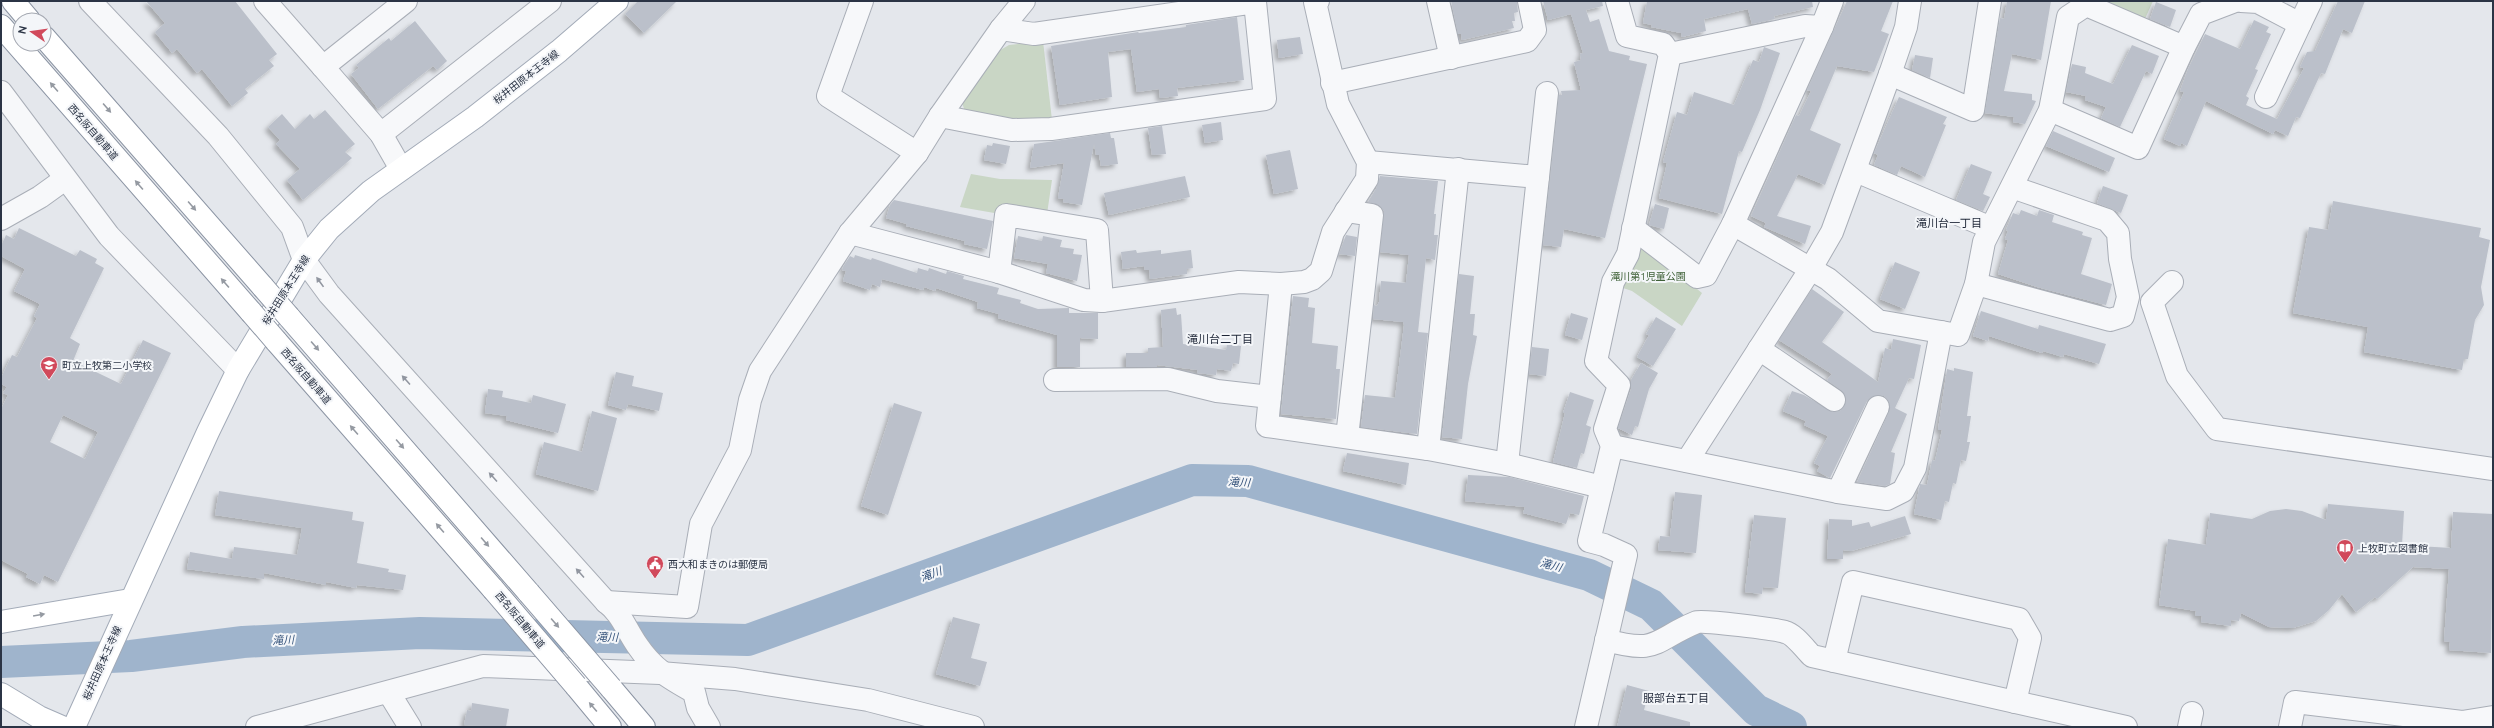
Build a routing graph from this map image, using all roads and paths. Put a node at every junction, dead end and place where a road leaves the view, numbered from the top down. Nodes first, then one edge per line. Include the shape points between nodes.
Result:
1 (13, 1) edge
2 (265, 1) edge
3 (406, 1) edge
4 (550, 1) edge
5 (617, 1) edge
6 (862, 1) edge
7 (1024, 1) edge
8 (1318, 1) edge
9 (1438, 1) edge
10 (1529, 1) edge
11 (1617, 1) edge
12 (1832, 1) edge
13 (1910, 1) edge
14 (1990, 1) edge
15 (2235, 1) edge
16 (2252, 1) edge
17 (2311, 1) edge
18 (96, 3) edge
19 (22, 12) edge
20 (2300, 24) junction
21 (1, 26) edge
22 (1822, 27) junction
23 (1001, 29) junction
24 (52, 46) edge
25 (2184, 47) junction
26 (1670, 54) junction
27 (1451, 58) junction
28 (323, 67) junction
29 (1890, 74) junction
30 (1332, 83) junction
31 (1, 92) edge
32 (1547, 93) dead end
33 (2266, 97) dead end
34 (2050, 110) junction
35 (940, 116) junction
36 (381, 134) junction
37 (917, 153) junction
38 (1368, 162) junction
39 (401, 169) junction
40 (1458, 169) junction
41 (1856, 171) junction
42 (1538, 178) junction
43 (65, 179) junction
44 (2012, 187) junction
45 (1346, 211) junction
46 (1, 219) edge
47 (1733, 224) junction
48 (1633, 228) junction
49 (1992, 228) junction
50 (850, 233) junction
51 (304, 260) junction
52 (1810, 270) junction
53 (999, 272) junction
54 (2172, 282) dead end
55 (1281, 284) junction
56 (1976, 284) junction
57 (1102, 301) junction
58 (1941, 332) junction
59 (1759, 349) junction
60 (238, 370) junction
61 (1055, 380) dead end
62 (1270, 397) junction
63 (1834, 400) dead end
64 (1878, 407) dead end
65 (1347, 437) junction
66 (1612, 446) junction
67 (1428, 449) junction
68 (1688, 461) junction
69 (1507, 464) junction
70 (2493, 469) edge
71 (1602, 486) junction
72 (1838, 492) junction
73 (130, 600) junction
74 (611, 606) junction
75 (1, 622) edge
76 (1606, 640) junction
77 (1834, 661) junction
78 (660, 673) junction
79 (389, 693) junction
80 (1, 694) edge
81 (2015, 702) junction
82 (2493, 717) edge
83 (946, 723) edge
84 (62, 727) edge
85 (74, 727) edge
86 (257, 727) edge
87 (410, 727) edge
88 (610, 727) edge
89 (644, 727) edge
90 (709, 727) edge
91 (974, 727) edge
92 (1586, 727) edge
93 (2126, 727) edge
94 (2290, 727) edge

1 - 19 main road
2 - 28 street
3 - 28 street
4 - 36 street
5 - 39 main road, 桜井田原本王寺線 via 475,117
6 - 37 street via 828,96
7 - 23 street
8 - 30 street via 1315,2
9 - 27 street
10 - 27 street via 1535,30 1527,41
11 - 26 street via 1627,36 1663,44
12 - 22 street
13 - 29 street via 1906,27
14 - 29 street via 1973,110
15 - 25 street via 2201,14
16 - 20 street
17 - 20 street
18 - 51 street via 218,136 292,227
20 - 33 street
88 -> 21 main road, 西名阪自動車道, bridge via 493,589
22 - 26 street via 1805,26
22 - 47 street
23 - 35 street
23 - 35 street via 1034,34 1254,2 1265,99 1051,128 1012,130
24 -> 89 main road, bridge
25 - 34 street via 2138,148
25 - 34 street via 2086,5 2068,17
26 - 48 street
27 - 30 street
28 - 36 street
29 - 41 street
30 - 38 street via 1338,104
31 - 43 street
32 - 42 street
34 - 44 street
35 - 37 street
36 - 39 street
37 - 50 street
38 - 40 street
38 - 45 street via 1367,179
39 - 51 main road, 桜井田原本王寺線 via 371,191 329,229
40 - 42 street
40 - 67 street
41 - 49 street
41 - 52 street via 1832,232
42 - 69 street
43 - 46 street via 40,197
43 - 60 street via 109,236
44 - 49 street
44 - 56 street via 2107,220 2118,233 2120,259 2128,297 2123,316 2110,320
45 - 55 street via 1333,232 1321,271 1304,282
45 - 65 street via 1372,214
47 - 48 street via 1706,275 1697,277
47 - 52 street
48 - 66 street via 1628,254 1613,282 1596,361 1619,385 1605,428
49 - 56 street via 1984,242
50 - 53 street
50 - 74 street via 760,370 750,400 740,450 701,524 687,608
51 - 60 main road, 桜井田原本王寺線
74 -> 51 street via 329,294
52 - 58 street via 1828,279 1878,321
52 - 59 street
53 - 57 street via 1084,300
53 - 57 street via 1006,215 1097,230
54 - 70 street via 2152,302 2177,376 2217,430
55 - 57 street via 1238,282
55 - 62 street
56 - 58 street via 1958,335
58 - 72 street via 1915,468 1903,491 1887,499
59 - 63 street
59 - 68 street
60 - 73 main road, 桜井田原本王寺線
61 - 62 street via 1168,379 1217,391
62 - 65 street via 1267,426
64 - 72 street
65 - 67 street
66 - 68 street
66 - 71 street
67 - 69 street
68 - 72 street
69 - 71 street
71 - 76 street via 1589,542 1604,545 1626,555
75 -> 73 main road
73 - 85 main road, 桜井田原本王寺線
74 - 78 street via 637,645
76 - 77 street via 1629,646 1658,644 1699,621 1786,632 1812,656
76 - 92 street
77 - 81 street
77 - 81 street via 1853,582 2019,619 2030,638
78 - 79 street via 483,666
78 - 83 street via 778,685 868,700
78 - 90 street via 694,692 698,708
79 - 86 street
79 - 87 street
80 - 84 main road via 38,717
81 - 93 street
82 - 94 street via 2462,722 2295,702
83 - 91 street

